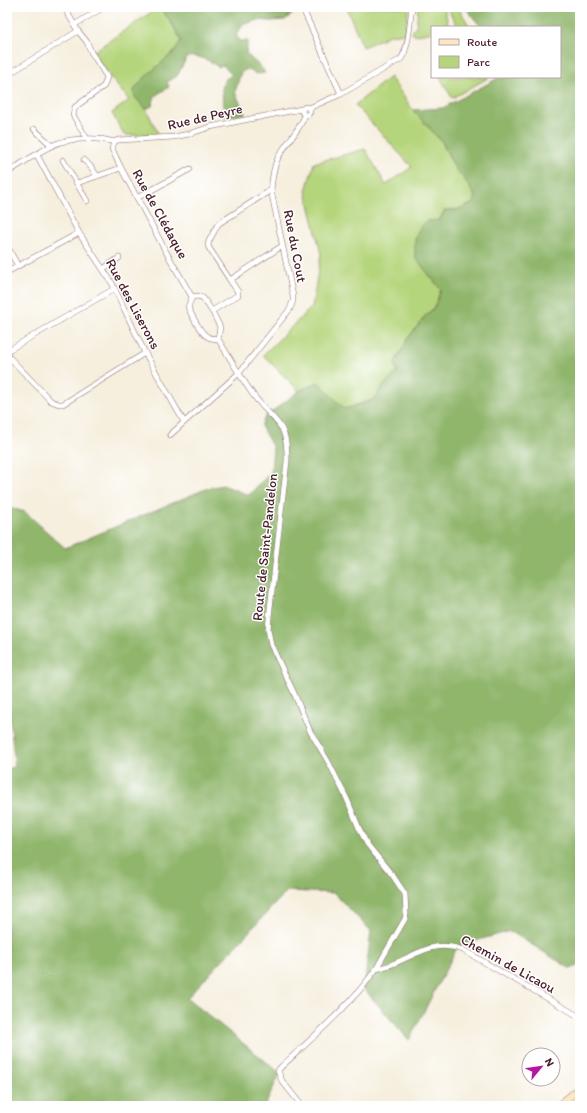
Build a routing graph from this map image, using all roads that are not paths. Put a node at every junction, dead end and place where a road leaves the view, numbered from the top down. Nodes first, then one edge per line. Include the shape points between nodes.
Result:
1 (64, 7) edge
2 (104, 7) edge
3 (302, 7) edge
4 (412, 7) edge
5 (74, 24) junction
6 (78, 31) junction
7 (7, 75) edge
8 (341, 94) junction
9 (309, 108) junction
10 (302, 109) junction
11 (305, 115) junction
12 (34, 130) dead end
13 (87, 139) junction
14 (114, 142) junction
15 (52, 146) junction
16 (37, 155) junction
17 (63, 160) dead end
18 (84, 160) dead end
19 (121, 168) junction
20 (190, 169) dead end
21 (8, 171) edge
22 (97, 176) junction
23 (76, 183) junction
24 (272, 190) junction
25 (137, 198) junction
26 (87, 201) dead end
27 (79, 233) junction
28 (7, 246) edge
29 (282, 246) junction
30 (119, 258) dead end
31 (18, 266) junction
32 (103, 269) junction
33 (7, 272) edge
34 (230, 280) junction
35 (114, 289) junction
36 (192, 297) junction
37 (212, 311) junction
38 (218, 339) junction
39 (7, 351) edge
40 (145, 353) junction
41 (7, 355) edge
42 (239, 373) junction
43 (184, 422) junction
44 (170, 434) dead end
45 (376, 969) junction
46 (580, 1017) edge
47 (580, 1088) edge
48 (302, 1106) edge
49 (558, 1106) edge

1 - 5 street
2 - 5 street
3 - 8 street
4 - 8 street, Rue de Peyre via 404,56
5 - 6 street
6 - 7 street
6 - 13 street via 107,77 104,86 75,107 73,115
8 - 9 street, Rue de Peyre
9 - 10 street, Rue de Peyre via 306,106
9 - 11 street via 309,113
10 - 11 street
10 - 14 street, Rue de Peyre via 210,127 174,137
11 - 24 street, Rue du Cout via 276,162
12 - 15 street
13 - 14 street, Rue de Peyre
13 - 15 street, Rue de Peyre
14 - 19 street, Rue de Clédaque via 112,149
15 - 16 street, Rue de Peyre
16 - 21 street, Rue de Peyre
16 - 27 street, Rue des Liserons
17 - 23 street
18 - 22 street
19 - 22 street
19 - 25 street, Rue de Clédaque
20 - 25 street
22 - 23 street
23 - 26 street
24 - 29 street, Rue du Cout
24 - 34 street via 218,224 208,241 209,248
25 - 36 street, Rue de Clédaque
27 - 31 street
27 - 32 street, Rue des Liserons
28 - 31 street
29 - 34 street
29 - 42 street, Rue du Cout via 292,306
30 - 32 street
31 - 33 street
32 - 35 street, Rue des Liserons
34 - 37 street via 238,295
35 - 39 street
35 - 40 street, Rue des Liserons
36 - 37 street via 203,298
36 - 38 street, Rue de Clédaque via 188,307 204,335
37 - 38 street via 220,327
38 - 42 street
40 - 41 street via 60,404 51,401
40 - 43 street, Rue des Liserons
42 - 43 street, Rue du Cout
42 - 45 street, Route de Saint-Pandelon via 254,397 280,425 286,442 287,461 273,572 269,635 271,645 310,731 329,763 367,844 405,894 405,919
43 - 44 street, Rue du Cout
45 - 46 street, Chemin de Licaou via 388,967 425,949 453,946
45 - 48 street via 352,998 278,1071 282,1081
47 - 49 main road

